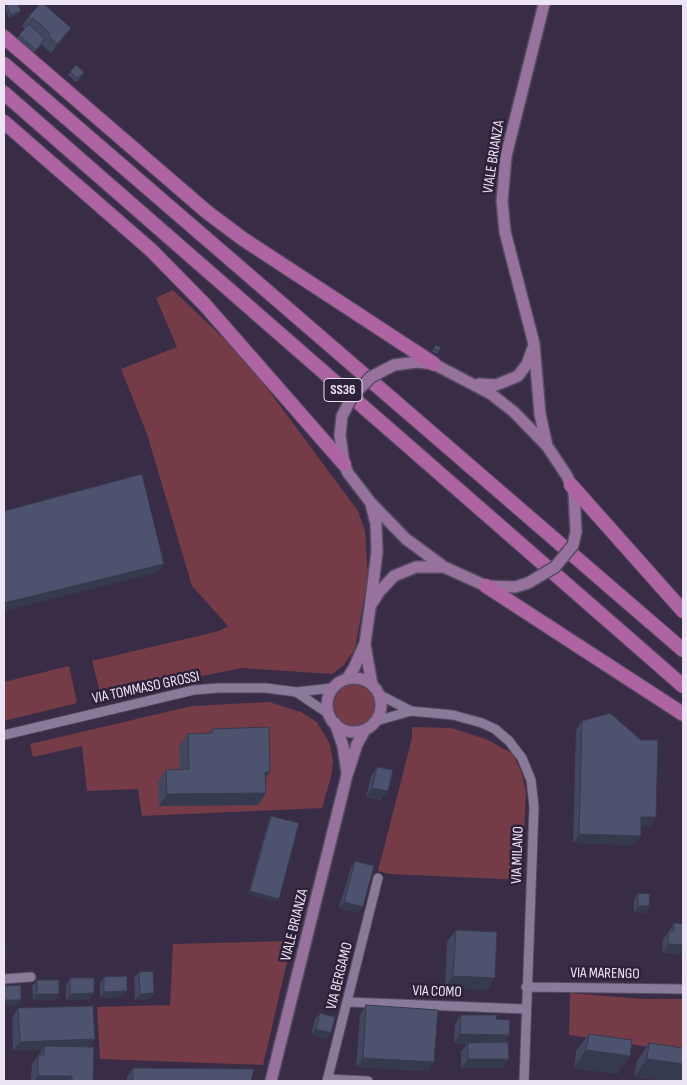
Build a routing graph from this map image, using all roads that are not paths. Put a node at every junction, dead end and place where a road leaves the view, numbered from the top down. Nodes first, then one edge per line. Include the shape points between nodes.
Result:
1 (544, 4) edge
2 (4, 37) edge
3 (4, 64) edge
4 (4, 93) edge
5 (4, 122) edge
6 (534, 344) junction
7 (434, 364) junction
8 (472, 383) junction
9 (547, 446) junction
10 (344, 464) junction
11 (571, 485) junction
12 (371, 504) junction
13 (444, 567) junction
14 (486, 586) junction
15 (370, 608) junction
16 (683, 611) edge
17 (365, 643) junction
18 (683, 650) edge
19 (347, 679) junction
20 (372, 685) junction
21 (683, 686) edge
22 (333, 688) junction
23 (296, 692) junction
24 (380, 695) junction
25 (411, 711) junction
26 (683, 714) edge
27 (332, 719) junction
28 (376, 721) junction
29 (365, 730) junction
30 (4, 735) edge
31 (347, 775) junction
32 (378, 878) dead end
33 (31, 977) dead end
34 (4, 979) edge
35 (526, 987) junction
36 (683, 989) edge
37 (348, 1002) junction
38 (526, 1009) junction
39 (328, 1080) edge
40 (271, 1081) edge
41 (368, 1081) edge
42 (524, 1081) edge

1 - 6 main road, VIALE BRIANZA via 506,156 502,201 505,232
2 - 7 highway via 207,212
3 - 18 highway, SS36
4 - 21 highway, SS36
5 - 10 highway via 167,266
6 - 8 main road via 527,364 511,380 496,385
6 - 9 main road, VIALE BRIANZA via 540,414
7 - 8 main road
7 - 10 main road, bridge via 394,365 371,377 353,395 342,416 340,435
8 - 9 main road via 514,412
9 - 11 main road
10 - 12 main road
11 - 14 main road, bridge via 576,532 573,545 555,567 515,587
11 - 16 highway
12 - 13 main road via 406,539
12 - 15 main road via 377,552
13 - 14 main road
13 - 15 main road via 416,567 394,576 378,592
14 - 26 highway
15 - 17 main road
17 - 19 main road
17 - 20 main road
19 - 20 main road via 361,679
19 - 22 main road
20 - 24 main road
22 - 23 street, VIA TOMMASO GROSSI
22 - 27 main road via 328,700
23 - 27 street, VIA TOMMASO GROSSI
23 - 30 street, VIA TOMMASO GROSSI via 266,688 194,690
24 - 25 street, VIA MILANO
24 - 28 main road via 380,713
25 - 28 street, VIA MILANO
25 - 35 street, VIA MILANO via 482,722 502,735 522,758 531,780 534,807
27 - 29 main road via 349,731
27 - 31 main road, VIALE BRIANZA via 343,746
28 - 29 main road
29 - 31 main road, VIALE BRIANZA
31 - 40 main road, VIALE BRIANZA
32 - 37 street, VIA BERGAMO
33 - 34 street
35 - 36 street, VIA MARENGO
35 - 38 street, VIA MILANO
37 - 38 street, VIA COMO
37 - 39 street, VIA BERGAMO
38 - 42 street, VIA MILANO
39 - 41 street

